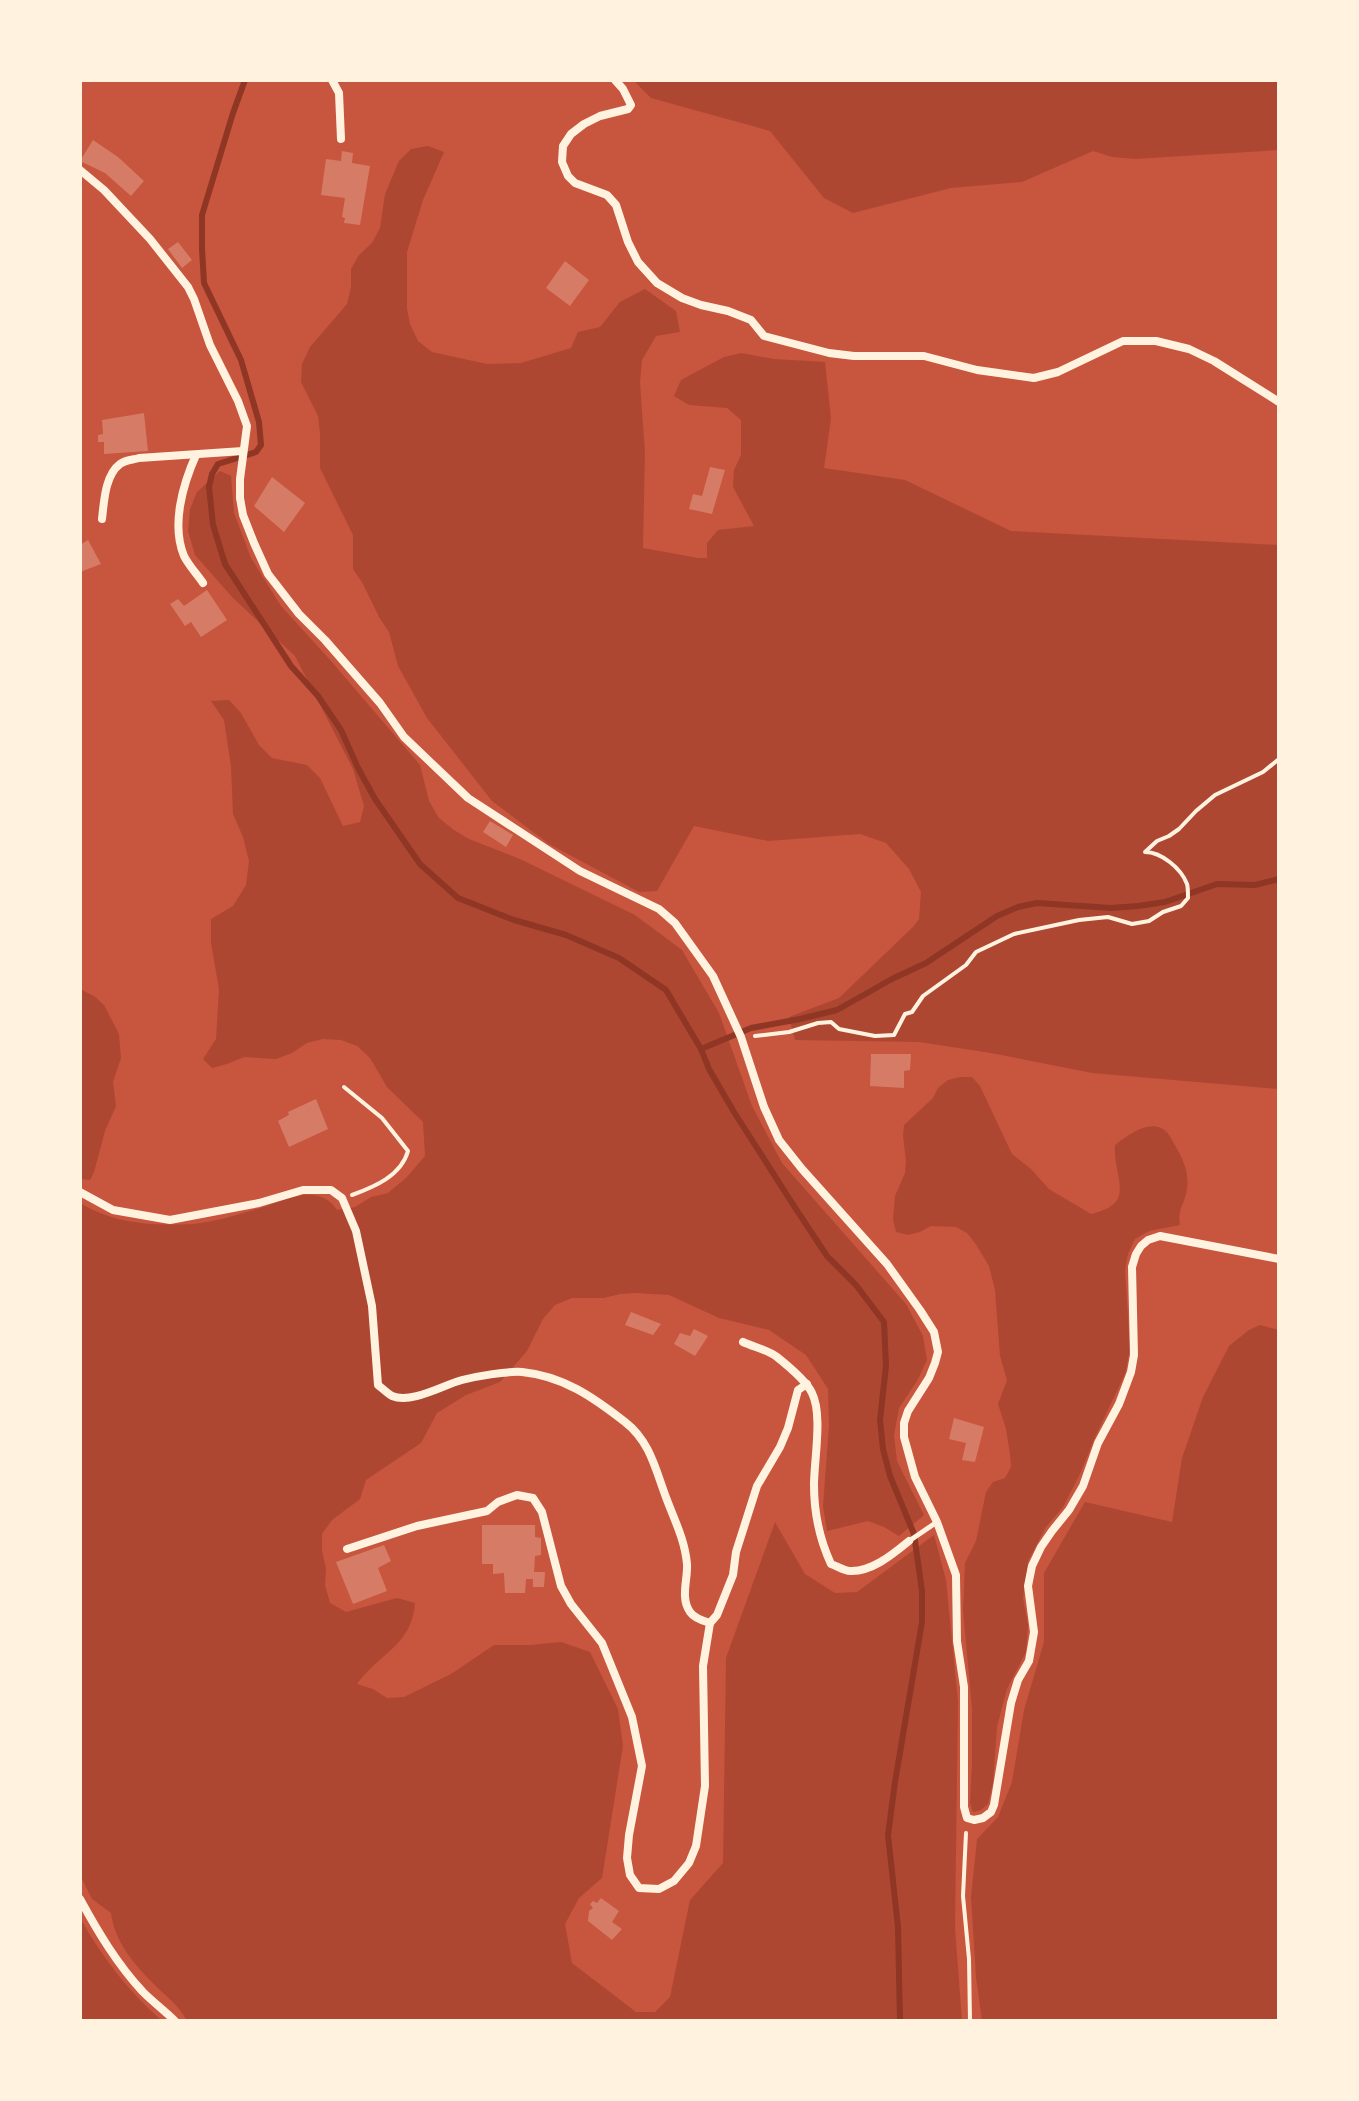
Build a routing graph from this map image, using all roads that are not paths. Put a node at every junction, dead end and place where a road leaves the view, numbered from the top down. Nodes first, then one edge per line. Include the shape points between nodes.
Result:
1 (332, 80) edge
2 (615, 80) edge
3 (341, 139) dead end
4 (80, 170) edge
5 (1279, 402) edge
6 (243, 451) junction
7 (196, 455) junction
8 (102, 519) dead end
9 (203, 583) dead end
10 (80, 1192) edge
11 (1279, 1259) edge
12 (743, 1342) dead end
13 (807, 1384) junction
14 (937, 1522) junction
15 (909, 1541) joint
16 (347, 1549) dead end
17 (710, 1623) junction
18 (80, 1899) edge
19 (175, 2021) edge

1 - 3 street via 339,93
2 - 5 street via 631,105 571,134 562,162 575,183 607,195 616,205 638,262 657,283 682,298 751,320 764,336 829,353 924,356 1034,378 1069,368 1123,341 1156,341 1214,361
4 - 6 street via 150,239 188,287 247,426
6 - 7 street
6 - 14 street via 243,515 268,574 404,737 468,798 580,871 659,909 713,976 779,1140 887,1264 934,1332 935,1363 908,1411 904,1437 915,1477
7 - 8 street via 122,461 110,480
7 - 9 street via 180,504 179,532 184,555
10 - 17 street via 113,1210 170,1220 303,1190 331,1190 342,1198 356,1231 372,1306 378,1385 392,1396 408,1397 462,1380 518,1372 565,1381 599,1402 627,1423 648,1449 683,1542 686,1603 690,1613
11 - 14 street via 1160,1236 1136,1254 1131,1372 1083,1486 1032,1566 1028,1594 1034,1632 1029,1661 1011,1703 997,1796 991,1812 979,1819 967,1818 964,1807 964,1687 956,1575
12 - 13 street via 776,1356
13 - 15 street via 817,1407 816,1520 831,1564 849,1571 871,1567
13 - 17 street via 798,1390 780,1447 757,1486 733,1575
14 - 15 lane
16 - 17 street via 487,1511 517,1495 533,1498 542,1512 561,1586 602,1643 632,1717 642,1766 627,1858 639,1888 659,1889 674,1881 696,1846 705,1786 702,1694
18 - 19 street via 119,1962

